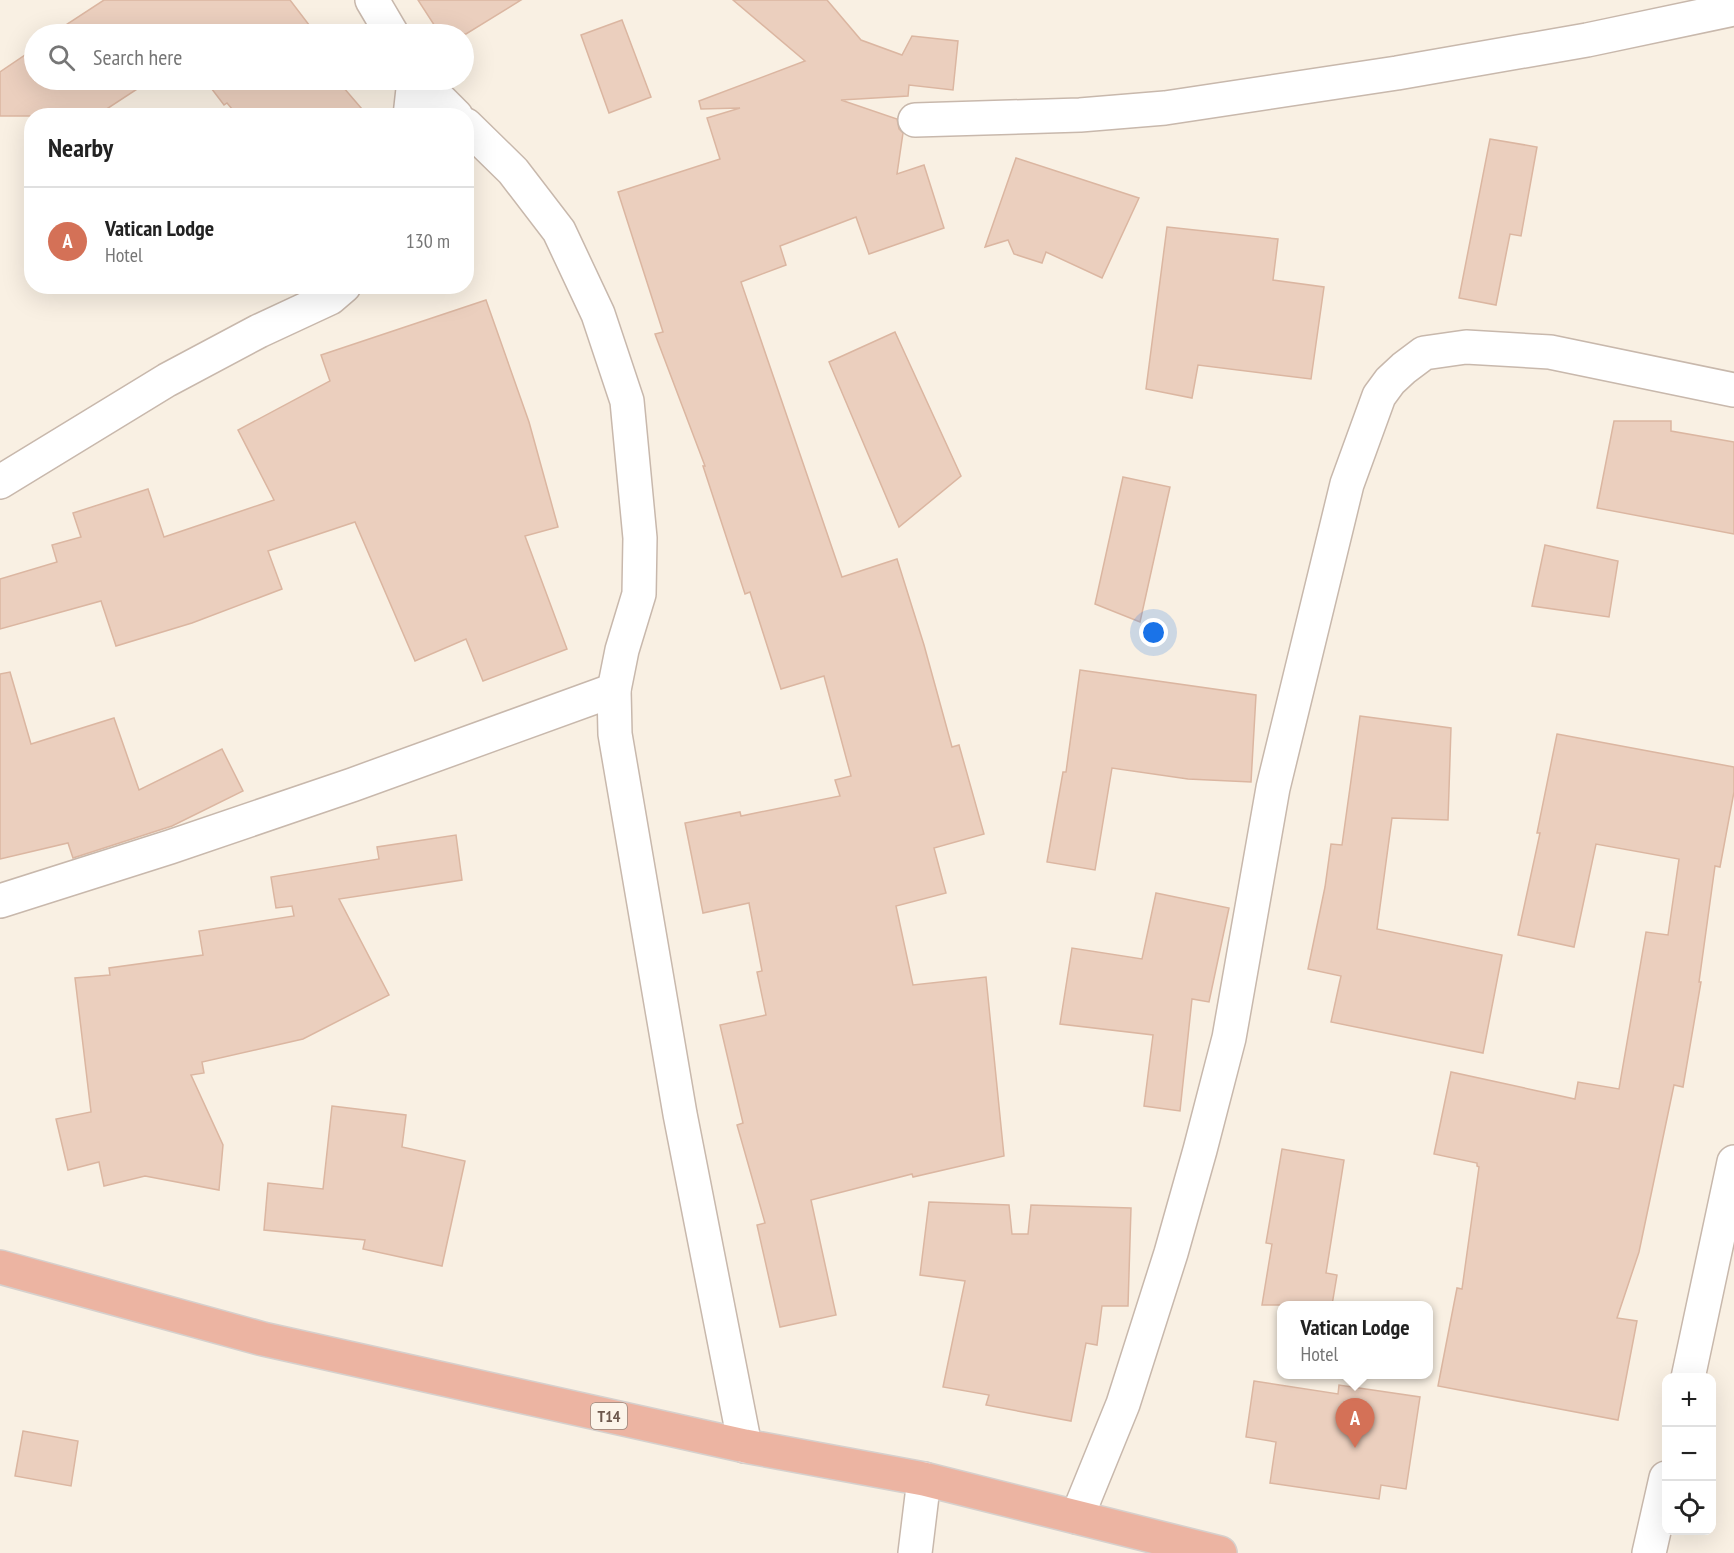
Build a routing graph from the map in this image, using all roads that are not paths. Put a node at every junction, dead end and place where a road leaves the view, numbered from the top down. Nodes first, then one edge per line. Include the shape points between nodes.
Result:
1 (372, 0) edge
2 (1734, 9) edge
3 (386, 24) edge
4 (413, 90) edge
5 (430, 90) edge
6 (411, 108) edge
7 (448, 108) edge
8 (915, 120) dead end
9 (474, 133) edge
10 (335, 294) edge
11 (1734, 390) edge
12 (0, 482) edge
13 (614, 690) junction
14 (0, 901) edge
15 (1734, 1162) edge
16 (1731, 1195) edge
17 (0, 1267) edge
18 (1689, 1373) edge
19 (745, 1446) junction
20 (924, 1479) junction
21 (1665, 1481) edge
22 (1077, 1517) junction
23 (915, 1553) edge
24 (1220, 1553) edge
25 (1648, 1553) edge

1 - 3 street
2 - 8 street via 1397,73 1165,108
4 - 6 street
5 - 7 street
9 - 13 street via 513,171 559,231 598,314 627,401 640,538 639,594
10 - 12 street via 167,380
11 - 22 street via 1550,352 1466,347 1424,353 1390,381 1380,396 1347,484 1273,788 1229,1038 1200,1150 1124,1404
13 - 14 street via 170,848
13 - 19 street via 615,734 676,1091
15 - 16 street
16 - 18 street
17 - 19 highway, T14 via 262,1339
19 - 20 highway, T14
20 - 22 highway, T14
20 - 23 street
21 - 25 street
22 - 24 highway, T14

